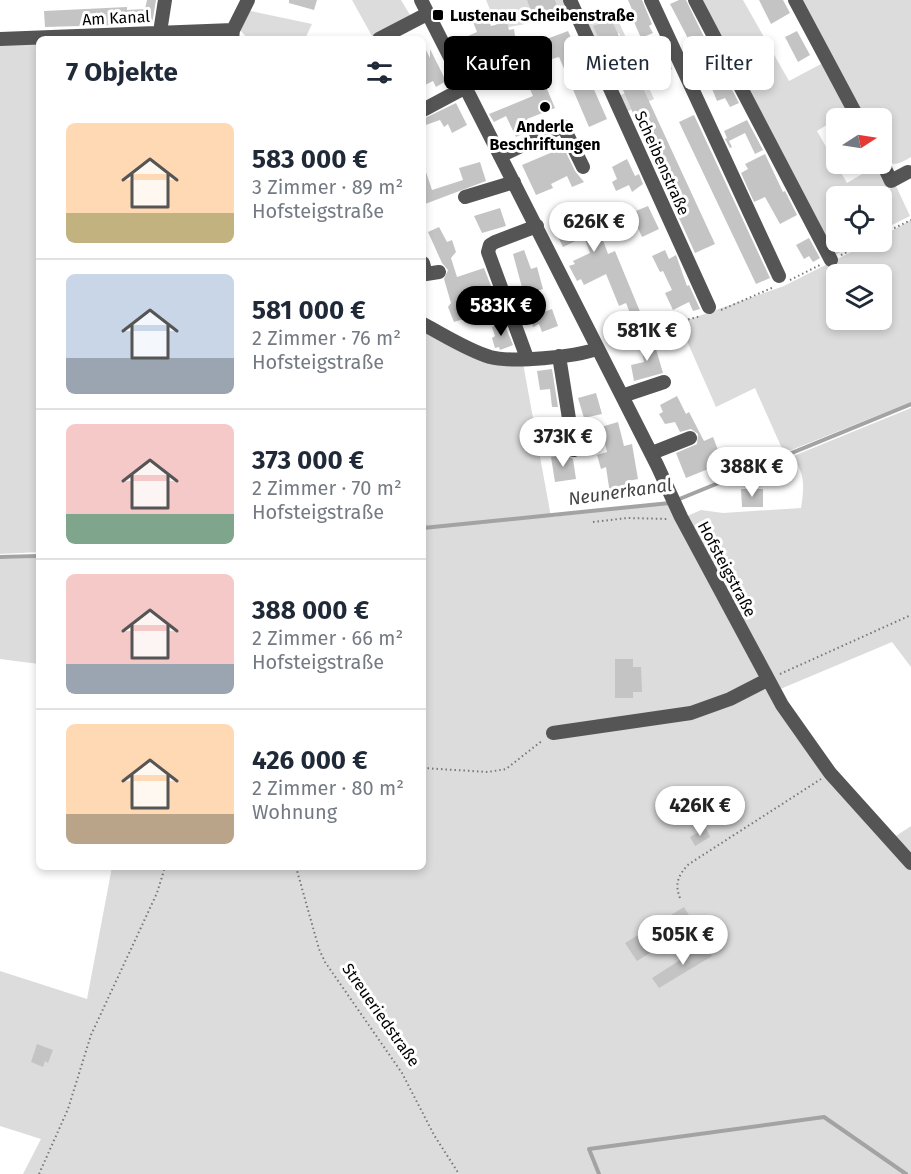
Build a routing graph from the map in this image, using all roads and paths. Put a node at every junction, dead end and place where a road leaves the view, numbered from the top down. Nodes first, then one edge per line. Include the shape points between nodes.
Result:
1 (165, 0) edge
2 (248, 0) edge
3 (570, 0) edge
4 (651, 0) edge
5 (694, 0) edge
6 (795, 0) edge
7 (425, 4) edge
8 (160, 32) junction
9 (69, 36) edge
10 (235, 36) edge
11 (383, 36) edge
12 (36, 37) edge
13 (0, 39) edge
14 (444, 42) edge
15 (460, 90) edge
16 (467, 90) edge
17 (426, 108) edge
18 (853, 108) edge
19 (500, 156) junction
20 (583, 167) dead end
21 (908, 172) dead end
22 (888, 174) edge
23 (514, 182) junction
24 (465, 197) dead end
25 (911, 220) edge
26 (537, 226) junction
27 (892, 229) edge
28 (847, 252) edge
29 (831, 260) junction
30 (439, 272) dead end
31 (426, 274) edge
32 (779, 276) dead end
33 (708, 312) junction
34 (426, 325) edge
35 (649, 330) dead end
36 (597, 349) junction
37 (559, 357) junction
38 (527, 358) junction
39 (664, 382) dead end
40 (622, 396) junction
41 (690, 438) dead end
42 (574, 450) dead end
43 (652, 453) junction
44 (680, 514) junction
45 (593, 522) dead end
46 (911, 615) edge
47 (767, 680) junction
48 (553, 733) joint
49 (426, 768) edge
50 (830, 773) junction
51 (911, 863) edge
52 (164, 870) edge
53 (297, 870) edge
54 (680, 898) dead end
55 (39, 1174) edge
56 (459, 1174) edge

1 - 8 street
2 - 10 street
3 - 33 street, Scheibenstraße
4 - 32 street
5 - 29 street
6 - 18 street
7 - 11 street
7 - 14 street, Hofsteigstraße
8 - 9 street, Am Kanal
8 - 10 street, Am Kanal
12 - 13 street, Am Kanal
15 - 17 street
16 - 19 street, Hofsteigstraße
19 - 20 street via 563,126
19 - 23 street, Hofsteigstraße
21 - 22 street via 891,181
23 - 24 street
23 - 26 street, Hofsteigstraße
25 - 27 path
26 - 36 street, Hofsteigstraße
26 - 38 street via 495,242 488,252
28 - 29 path
29 - 33 path via 783,284
30 - 31 street
33 - 35 path
34 - 38 street via 492,357
36 - 37 street
36 - 40 street, Hofsteigstraße
37 - 38 street
37 - 42 street
39 - 40 street
40 - 43 street, Hofsteigstraße
41 - 43 street
43 - 44 street, Hofsteigstraße
44 - 45 path via 668,519
44 - 47 street, Hofsteigstraße
46 - 47 path
47 - 48 street via 691,713
47 - 50 street, Hofsteigstraße
48 - 49 path via 506,769 478,772
50 - 51 street, Hofsteigstraße
50 - 54 path via 689,864 678,880
52 - 55 path via 91,1035 68,1109
53 - 56 path, Streueriedstraße via 325,962 402,1073 434,1136

